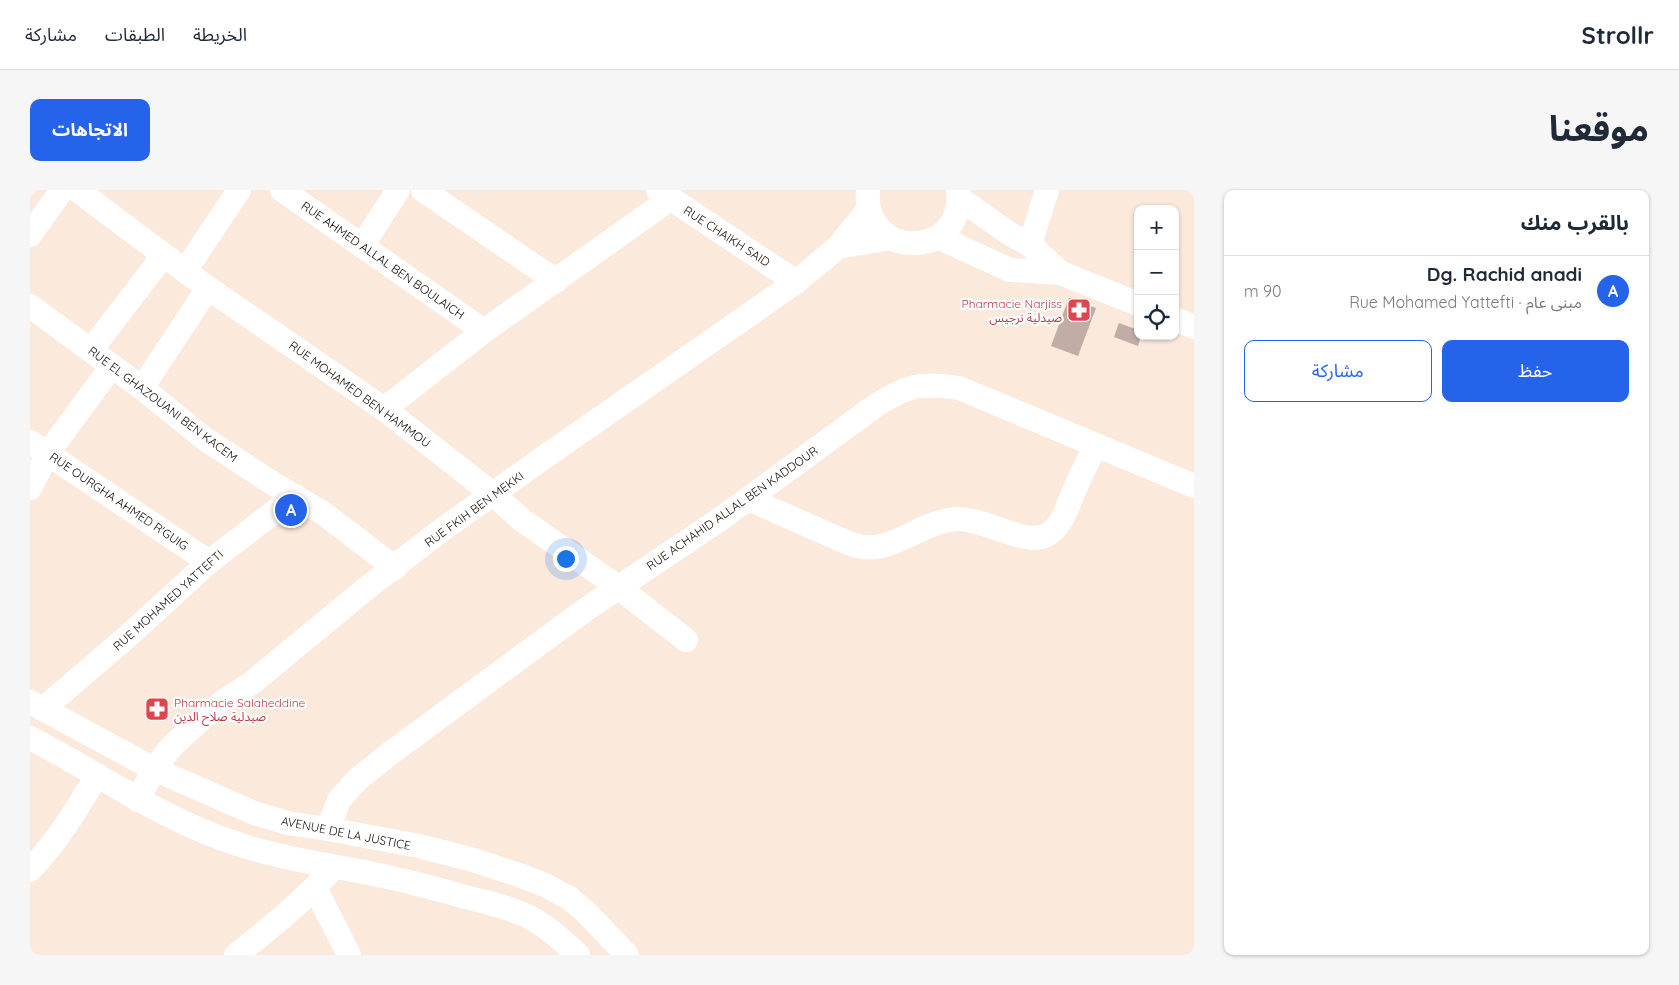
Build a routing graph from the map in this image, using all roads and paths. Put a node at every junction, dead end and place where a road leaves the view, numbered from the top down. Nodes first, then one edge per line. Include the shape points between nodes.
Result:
1 (62, 190) edge
2 (77, 190) edge
3 (239, 190) edge
4 (282, 190) edge
5 (398, 190) edge
6 (423, 190) edge
7 (1047, 190) edge
8 (664, 194) edge
9 (959, 194) edge
10 (868, 200) edge
11 (30, 235) edge
12 (938, 237) junction
13 (890, 238) junction
14 (1030, 245) junction
15 (362, 246) junction
16 (838, 247) junction
17 (163, 256) junction
18 (185, 271) junction
19 (1061, 274) junction
20 (556, 281) junction
21 (796, 282) junction
22 (208, 288) junction
23 (1134, 302) edge
24 (30, 306) edge
25 (1179, 321) edge
26 (1194, 327) edge
27 (484, 331) junction
28 (91, 350) junction
29 (112, 366) junction
30 (142, 388) junction
31 (384, 408) junction
32 (1095, 446) junction
33 (39, 447) edge
34 (1194, 486) edge
35 (30, 488) edge
36 (494, 495) junction
37 (295, 496) junction
38 (748, 499) junction
39 (209, 562) junction
40 (395, 568) junction
41 (618, 587) junction
42 (686, 640) dead end
43 (36, 705) edge
44 (30, 738) edge
45 (154, 769) junction
46 (97, 775) junction
47 (138, 800) junction
48 (328, 829) junction
49 (35, 857) edge
50 (334, 867) junction
51 (315, 888) junction
52 (236, 955) edge
53 (348, 955) edge
54 (578, 955) edge
55 (626, 955) edge

1 - 11 street
2 - 17 street, RUE MOHAMED BEN HAMMOU
3 - 18 street
4 - 15 street, RUE AHMED ALLAL BEN BOULAICH
5 - 15 street
6 - 20 street
7 - 14 street
8 - 20 street
8 - 21 street, RUE CHAIKH SAID
9 - 12 street via 957,213 950,226
9 - 14 street via 1010,234
10 - 13 street via 877,226
10 - 16 street, RUE FKIH BEN MEKKI
12 - 13 street via 923,244 906,244
12 - 19 street via 1010,270
13 - 16 street, RUE FKIH BEN MEKKI
14 - 19 street
15 - 27 street, RUE AHMED ALLAL BEN BOULAICH
16 - 21 street, RUE FKIH BEN MEKKI
17 - 18 street, RUE MOHAMED BEN HAMMOU
17 - 28 street
18 - 22 street, RUE MOHAMED BEN HAMMOU
19 - 23 street
20 - 27 street
21 - 36 street, RUE FKIH BEN MEKKI
22 - 30 street
22 - 31 street, RUE MOHAMED BEN HAMMOU
24 - 28 street, RUE EL GHAZOUANI BEN KACEM
25 - 26 street
27 - 31 street
28 - 29 street, RUE EL GHAZOUANI BEN KACEM
29 - 30 street, RUE EL GHAZOUANI BEN KACEM
29 - 33 street
30 - 37 street, RUE EL GHAZOUANI BEN KACEM via 205,439
31 - 36 street, RUE MOHAMED BEN HAMMOU
32 - 34 street, RUE ACHAHID ALLAL BEN KADDOUR
32 - 38 street, RUE ACHAHID ALLAL BEN KADDOUR via 959,388 933,384 912,386 875,406
32 - 38 street via 1063,517 1042,538 1026,538 980,522 954,519 928,526 888,545 856,546
33 - 35 street
33 - 39 street, RUE OURGHA AHMED R'GUIG
36 - 40 street, RUE FKIH BEN MEKKI
36 - 41 street, RUE MOHAMED BEN HAMMOU via 522,520
37 - 39 street, RUE MOHAMED YATTEFTI
37 - 40 street, RUE EL GHAZOUANI BEN KACEM via 347,529
38 - 41 street, RUE ACHAHID ALLAL BEN KADDOUR
39 - 43 street, RUE MOHAMED YATTEFTI via 128,636
40 - 45 street, RUE FKIH BEN MEKKI via 196,724 172,746
41 - 42 street, RUE MOHAMED BEN HAMMOU
41 - 48 street, RUE ACHAHID ALLAL BEN KADDOUR via 358,779 340,800
43 - 45 street, AVENUE DE LA JUSTICE
44 - 46 street
45 - 47 street, RUE FKIH BEN MEKKI
45 - 48 street, AVENUE DE LA JUSTICE via 254,813 288,824
46 - 47 street
46 - 49 street via 73,815
47 - 50 street via 170,818 238,844
48 - 55 street, AVENUE DE LA JUSTICE via 470,859 547,886 586,912
50 - 51 street
50 - 54 street via 419,884 510,909 547,929
51 - 52 street
51 - 53 street

